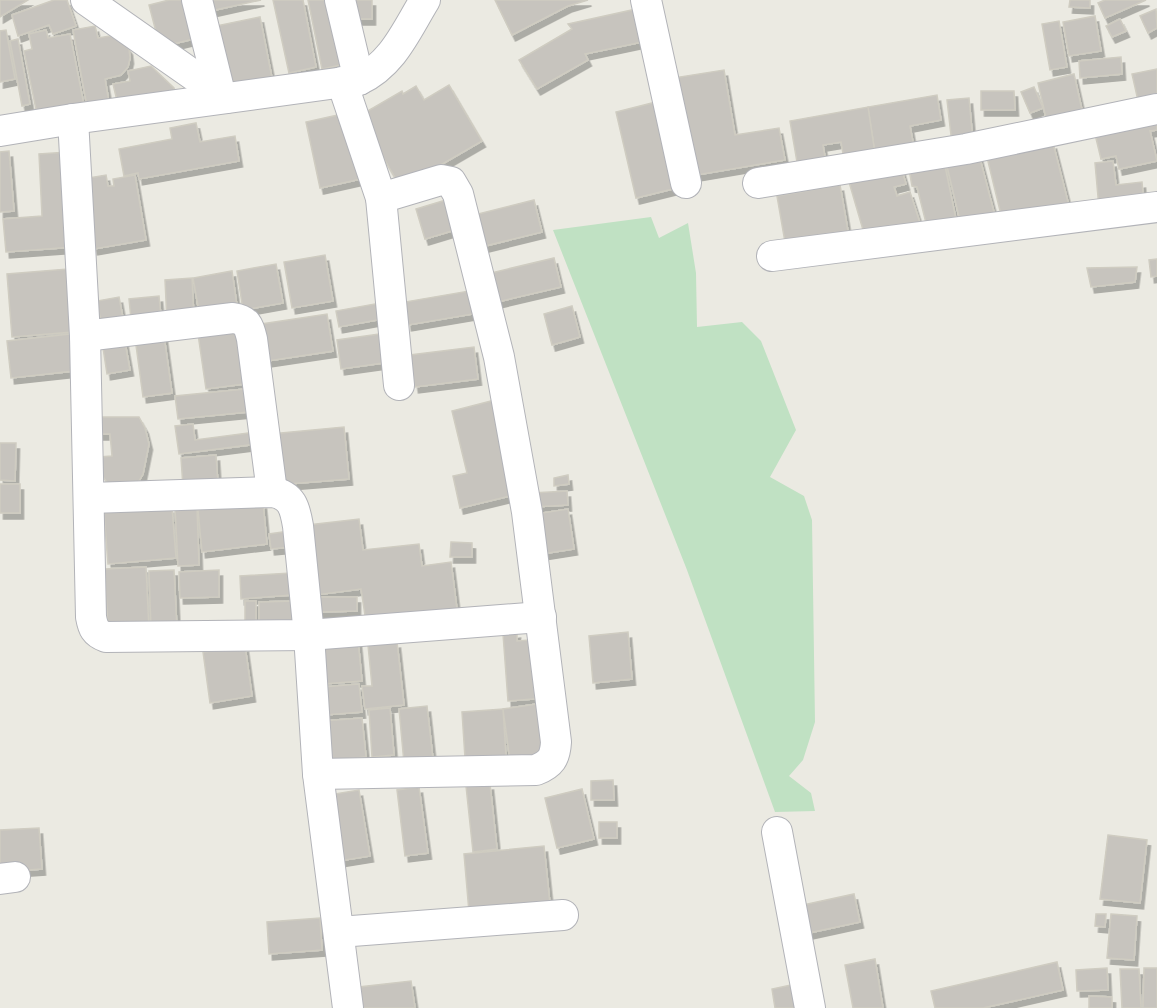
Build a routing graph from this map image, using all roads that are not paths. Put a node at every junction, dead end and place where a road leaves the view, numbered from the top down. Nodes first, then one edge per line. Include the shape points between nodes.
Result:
1 (86, 0) edge
2 (197, 0) edge
3 (340, 0) edge
4 (425, 0) edge
5 (646, 0) edge
6 (350, 81) junction
7 (223, 96) junction
8 (1157, 109) edge
9 (73, 119) junction
10 (0, 131) edge
11 (686, 183) dead end
12 (758, 183) dead end
13 (381, 198) junction
14 (1157, 207) edge
15 (772, 256) dead end
16 (85, 336) junction
17 (399, 385) dead end
18 (272, 492) junction
19 (90, 498) junction
20 (541, 617) junction
21 (309, 635) junction
22 (318, 774) junction
23 (777, 832) dead end
24 (563, 915) dead end
25 (339, 932) junction
26 (348, 1008) edge
27 (810, 1008) edge

1 - 7 street
2 - 7 street
3 - 6 street
4 - 6 street via 390,58 373,74
5 - 11 street
6 - 7 street
6 - 13 street
7 - 9 street
8 - 12 street via 966,148
9 - 10 street
9 - 16 street
13 - 17 street
13 - 20 street via 441,180 451,182 458,194 499,357
14 - 15 street
16 - 18 street via 243,320 252,339
16 - 19 street
18 - 19 street
18 - 21 street via 290,499 295,510
19 - 21 street via 91,617 98,634
20 - 21 street
20 - 22 street via 556,742 549,765 536,770
21 - 22 street
22 - 25 street
23 - 27 street
24 - 25 street
25 - 26 street

